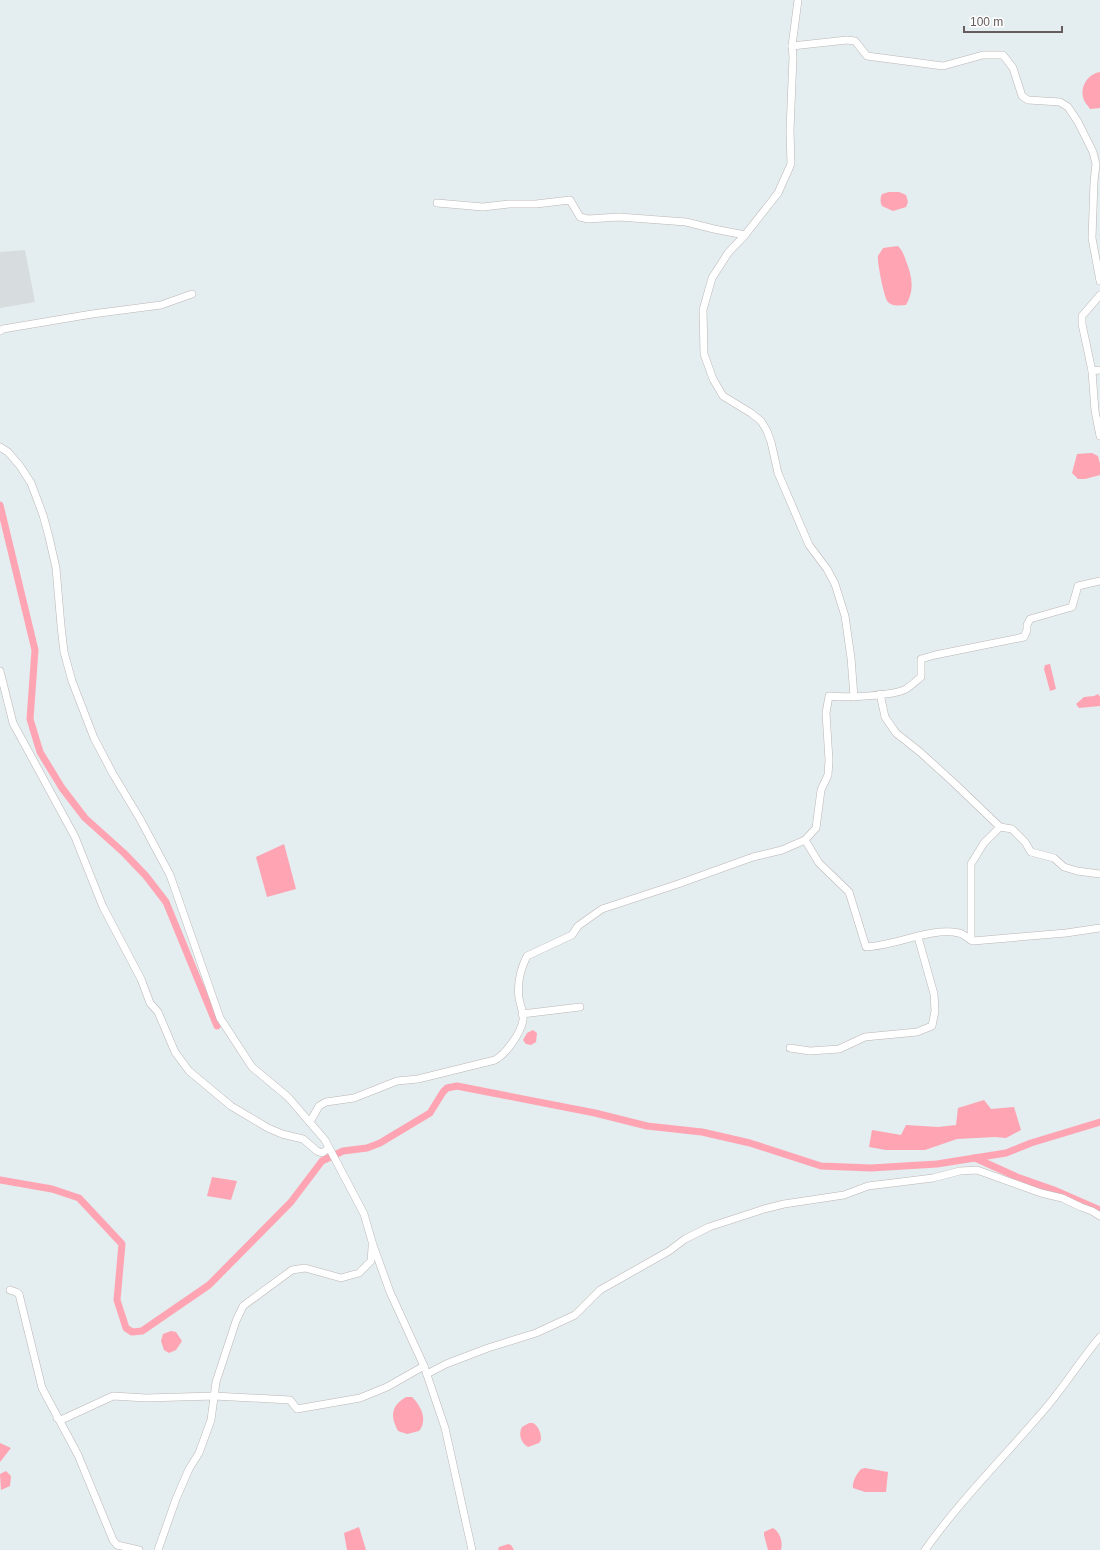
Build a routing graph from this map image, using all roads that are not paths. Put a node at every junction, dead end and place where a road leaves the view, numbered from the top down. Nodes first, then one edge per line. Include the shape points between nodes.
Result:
1 (798, 0) edge
2 (792, 46) junction
3 (1097, 182) edge
4 (437, 203) dead end
5 (744, 235) junction
6 (1100, 281) edge
7 (192, 294) dead end
8 (1100, 295) edge
9 (0, 331) edge
10 (1100, 370) edge
11 (1092, 371) junction
12 (1100, 436) edge
13 (0, 447) edge
14 (1100, 580) edge
15 (0, 671) edge
16 (880, 694) junction
17 (854, 697) junction
18 (1000, 827) junction
19 (805, 840) junction
20 (1100, 874) edge
21 (1100, 928) edge
22 (918, 937) junction
23 (971, 940) junction
24 (580, 1007) dead end
25 (522, 1014) junction
26 (790, 1048) dead end
27 (310, 1122) junction
28 (329, 1148) junction
29 (1100, 1216) edge
30 (373, 1245) junction
31 (10, 1290) dead end
32 (1100, 1337) edge
33 (424, 1366) junction
34 (427, 1374) junction
35 (214, 1396) junction
36 (57, 1418) junction
37 (139, 1550) edge
38 (158, 1550) edge
39 (472, 1550) edge
40 (925, 1550) edge

1 - 2 street
2 - 3 street via 847,40 855,42 867,56 943,66 983,55 1003,56 1013,68 1022,96 1028,100 1060,102 1068,107 1092,152
2 - 5 street via 791,164 778,194
3 - 6 street via 1092,238
4 - 5 street via 483,207 570,200 580,217 588,219 619,217 686,222
5 - 17 street via 728,253 712,278 703,310 704,354 713,379 723,396 751,413 761,421 767,431 778,473 809,546 835,584 845,616
7 - 9 street via 161,305 78,316
8 - 11 street via 1082,316
10 - 11 street
11 - 12 street
13 - 27 street via 8,452 31,483 42,515 56,568 64,652 72,681 94,738 170,875 220,1018 252,1067 288,1097
14 - 16 street via 1078,586 1072,607 1030,619 1026,624 1024,637 921,659 921,677 905,690
15 - 28 street via 13,723 75,837 103,907 141,979 150,1003 158,1012 175,1052 206,1086 255,1121 282,1134 303,1139 322,1153
16 - 17 street
16 - 18 street via 885,717 896,733 948,777
17 - 19 street via 829,696 826,713 828,776 821,790 816,828
18 - 20 street via 1012,829 1031,852 1054,858 1064,867
18 - 23 street via 984,843 971,864
19 - 22 street via 819,863 849,892 866,947
19 - 25 street via 782,850 753,857 602,909 578,926 572,935 527,956 520,972 519,997
21 - 23 street
22 - 23 street via 940,932 960,934
22 - 26 street via 934,994 935,1011 932,1026 917,1032 865,1037 839,1050 810,1051
24 - 25 street
25 - 27 street via 518,1034 502,1056 495,1060 418,1079 396,1081 354,1098 326,1102 319,1106
27 - 28 street
28 - 30 street via 364,1214
29 - 34 street via 1062,1198 977,1170 868,1186 844,1195 784,1204 709,1227 600,1290 575,1315 536,1333 488,1348
30 - 33 street via 390,1292
30 - 35 street via 371,1261 359,1274 341,1278 305,1268 292,1270 243,1306 216,1382
31 - 36 street via 19,1294 42,1388
32 - 40 street via 1039,1416 991,1468
33 - 34 street
33 - 35 street via 387,1387 360,1398 297,1408 290,1400
34 - 39 street via 445,1428
35 - 36 street via 113,1396 61,1420
35 - 38 street via 211,1420 199,1453 176,1499
36 - 37 street via 78,1455 117,1545

